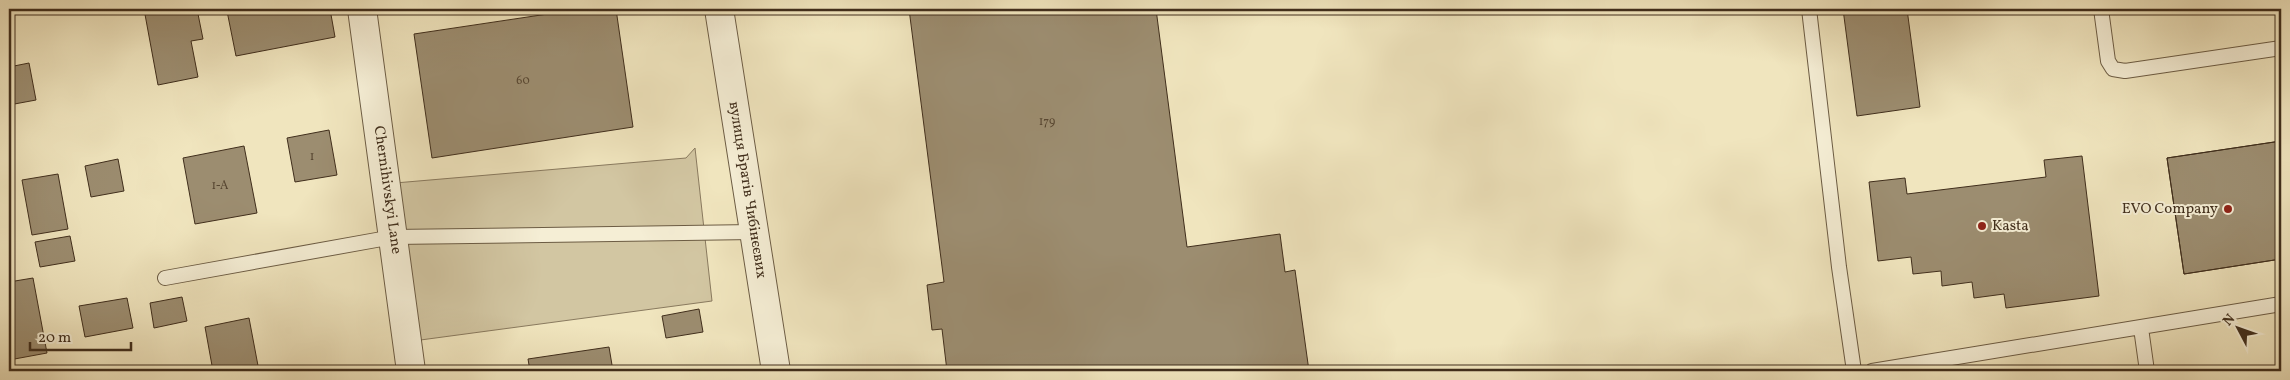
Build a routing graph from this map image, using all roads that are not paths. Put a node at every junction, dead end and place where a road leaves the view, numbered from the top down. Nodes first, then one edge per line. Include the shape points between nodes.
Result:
1 (362, 9) edge
2 (719, 9) edge
3 (1809, 9) edge
4 (2101, 9) edge
5 (2281, 48) edge
6 (754, 232) junction
7 (393, 237) junction
8 (165, 278) dead end
9 (2281, 304) edge
10 (2141, 328) junction
11 (411, 371) edge
12 (776, 371) edge
13 (1854, 371) edge
14 (1872, 371) edge
15 (2148, 371) edge

1 - 7 street, Chernihivskyi Lane
2 - 6 street, вулиця Братів Чибінєєвих
3 - 13 lane
4 - 5 lane via 2108,61 2113,68 2125,71
6 - 7 lane
6 - 12 street, вулиця Братів Чибінєєвих
7 - 8 lane
7 - 11 street, Chernihivskyi Lane
9 - 10 lane
10 - 14 lane
10 - 15 lane

